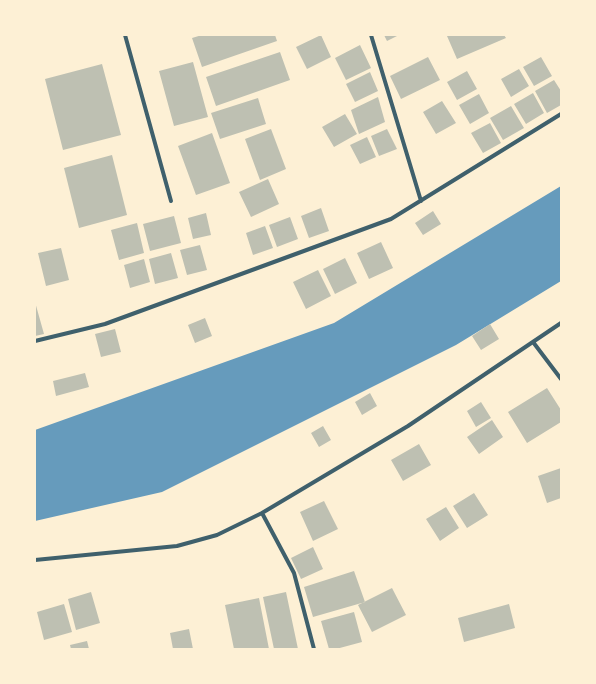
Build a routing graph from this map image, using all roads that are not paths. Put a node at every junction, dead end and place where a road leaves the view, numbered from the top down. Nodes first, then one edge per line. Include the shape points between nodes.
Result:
1 (125, 35) edge
2 (371, 35) edge
3 (561, 114) edge
4 (171, 201) dead end
5 (421, 201) junction
6 (561, 323) edge
7 (35, 341) edge
8 (532, 342) junction
9 (561, 380) edge
10 (262, 513) junction
11 (35, 560) edge
12 (314, 649) edge

1 - 4 street
2 - 5 street
3 - 5 street
5 - 7 street via 391,219 105,324
6 - 8 street
8 - 9 street
8 - 10 street via 408,426
10 - 11 street via 217,535 177,546
10 - 12 street via 294,573

